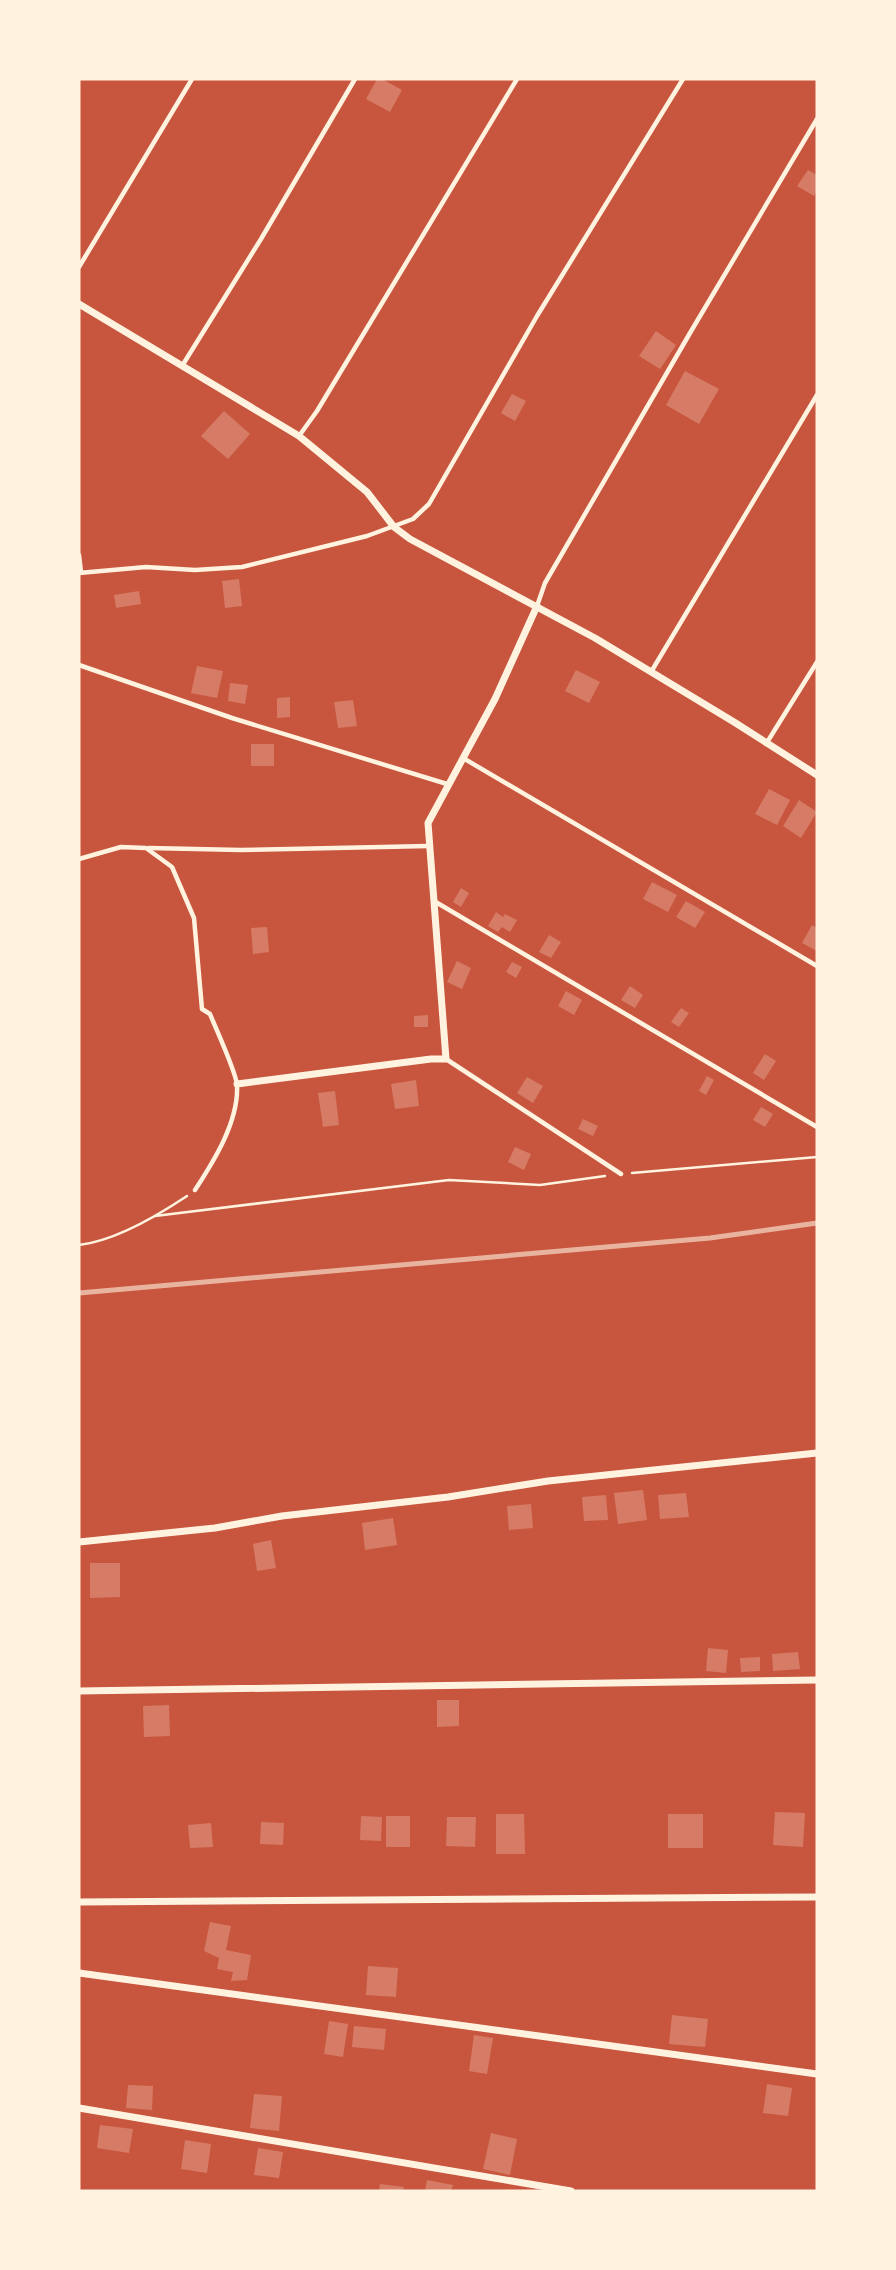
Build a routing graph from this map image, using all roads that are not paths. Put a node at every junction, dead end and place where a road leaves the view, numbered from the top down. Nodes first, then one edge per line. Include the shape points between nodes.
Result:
1 (192, 79) edge
2 (355, 79) edge
3 (517, 79) edge
4 (683, 79) edge
5 (817, 120) edge
6 (79, 267) edge
7 (79, 304) edge
8 (182, 366) junction
9 (817, 395) edge
10 (299, 436) junction
11 (394, 527) junction
12 (79, 555) edge
13 (80, 572) edge
14 (537, 606) junction
15 (817, 662) edge
16 (79, 665) edge
17 (651, 671) junction
18 (766, 744) junction
19 (463, 758) junction
20 (817, 775) edge
21 (447, 784) junction
22 (428, 846) junction
23 (146, 848) junction
24 (79, 859) edge
25 (434, 901) junction
26 (817, 966) edge
27 (446, 1059) junction
28 (237, 1084) junction
29 (817, 1127) edge
30 (621, 1174) road end
31 (195, 1190) road end
32 (817, 1453) edge
33 (79, 1542) edge
34 (817, 1680) edge
35 (79, 1691) edge
36 (817, 1897) edge
37 (79, 1902) edge
38 (79, 1973) edge
39 (817, 2074) edge
40 (79, 2108) edge
41 (571, 2191) edge

1 - 6 lane
2 - 8 lane
3 - 10 lane
4 - 11 lane via 537,316 429,504 413,519
5 - 14 lane via 545,583
7 - 8 street
8 - 10 street
9 - 17 lane
10 - 11 street via 367,492
11 - 13 lane via 232,569 146,567
11 - 14 street via 422,547
12 - 13 lane
14 - 17 street
14 - 19 street
15 - 18 lane
16 - 21 lane
17 - 18 street
18 - 20 street
19 - 21 street
19 - 26 lane
21 - 22 street via 428,824
22 - 23 lane
22 - 25 street
23 - 24 lane via 121,847
23 - 28 lane via 172,867 194,918 202,1009 210,1014
25 - 27 street
25 - 29 lane
27 - 28 street
27 - 30 lane
28 - 31 lane via 231,1124
32 - 33 street via 548,1481 215,1528
34 - 35 street
36 - 37 street
38 - 39 street
40 - 41 street

